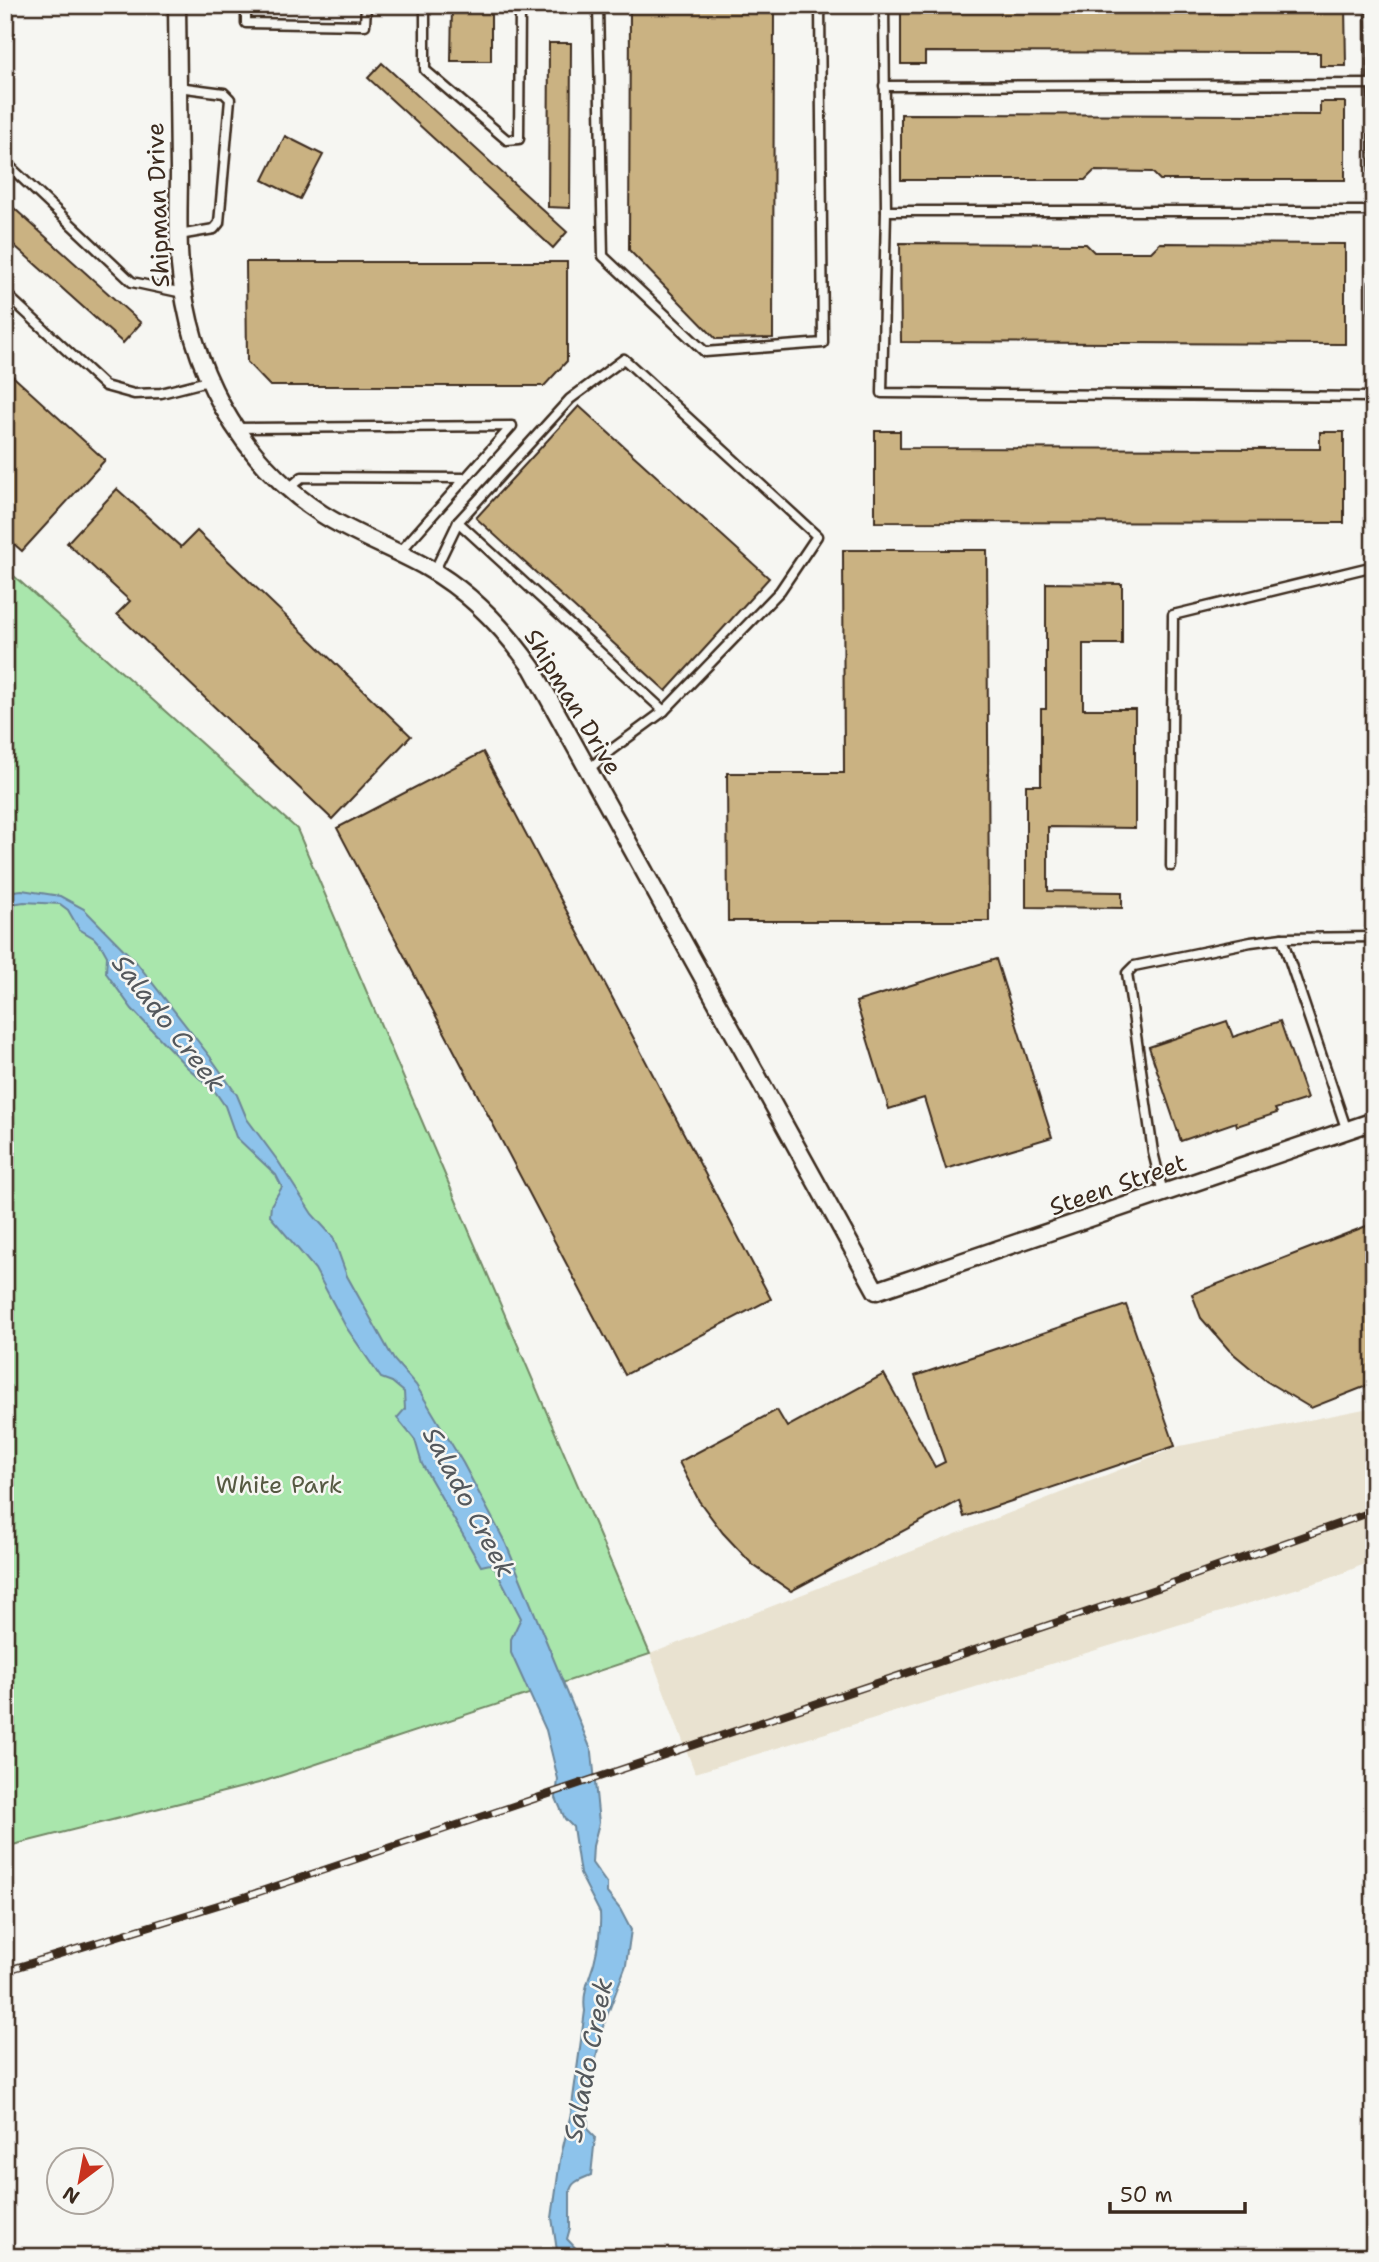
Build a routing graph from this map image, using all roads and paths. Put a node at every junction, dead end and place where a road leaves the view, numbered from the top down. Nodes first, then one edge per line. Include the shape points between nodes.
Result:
1 (177, 5) edge
2 (246, 5) edge
3 (366, 5) edge
4 (425, 5) edge
5 (520, 5) edge
6 (598, 5) edge
7 (820, 5) edge
8 (884, 5) edge
9 (1371, 5) edge
10 (1373, 84) edge
11 (884, 86) junction
12 (178, 87) junction
13 (5, 162) edge
14 (1374, 176) edge
15 (886, 211) junction
16 (1374, 211) edge
17 (179, 236) junction
18 (1374, 283) edge
19 (5, 293) edge
20 (183, 293) junction
21 (208, 381) junction
22 (1373, 397) edge
23 (235, 428) junction
24 (466, 478) junction
25 (289, 488) junction
26 (458, 522) junction
27 (399, 553) junction
28 (1374, 566) edge
29 (434, 572) junction
30 (664, 711) junction
31 (588, 770) junction
32 (1171, 866) dead end
33 (1374, 937) edge
34 (1282, 938) junction
35 (1374, 1121) edge
36 (1346, 1131) junction
37 (1163, 1193) junction
38 (876, 1291) joint

1 - 12 street, Shipman Drive
2 - 3 lane via 246,23 365,25
4 - 5 lane via 425,69 507,140 519,139
6 - 7 lane via 603,256 705,352 824,344
8 - 11 lane
9 - 10 lane
10 - 11 lane
10 - 14 lane
11 - 15 lane
12 - 17 street, Shipman Drive
12 - 17 lane via 223,93 230,99 219,223 214,229
13 - 20 lane via 132,282
15 - 16 lane
15 - 22 lane via 882,393
17 - 20 street, Shipman Drive
18 - 22 lane
19 - 21 lane via 106,386 134,394 162,393
20 - 21 street, Shipman Drive
21 - 23 street, Shipman Drive
23 - 24 lane via 512,426
23 - 25 street, Shipman Drive
24 - 25 lane via 302,477
24 - 27 lane
25 - 27 street, Shipman Drive via 323,514
26 - 29 lane
26 - 30 lane
26 - 30 lane via 570,399 624,359 817,536 780,591
27 - 29 street, Shipman Drive
28 - 32 lane via 1173,615
29 - 31 street, Shipman Drive via 514,642
30 - 31 lane
31 - 38 street, Shipman Drive
33 - 34 lane
34 - 36 lane
34 - 37 lane via 1134,965 1127,973
35 - 36 street, Steen Street
36 - 37 street, Steen Street
37 - 38 street, Steen Street

